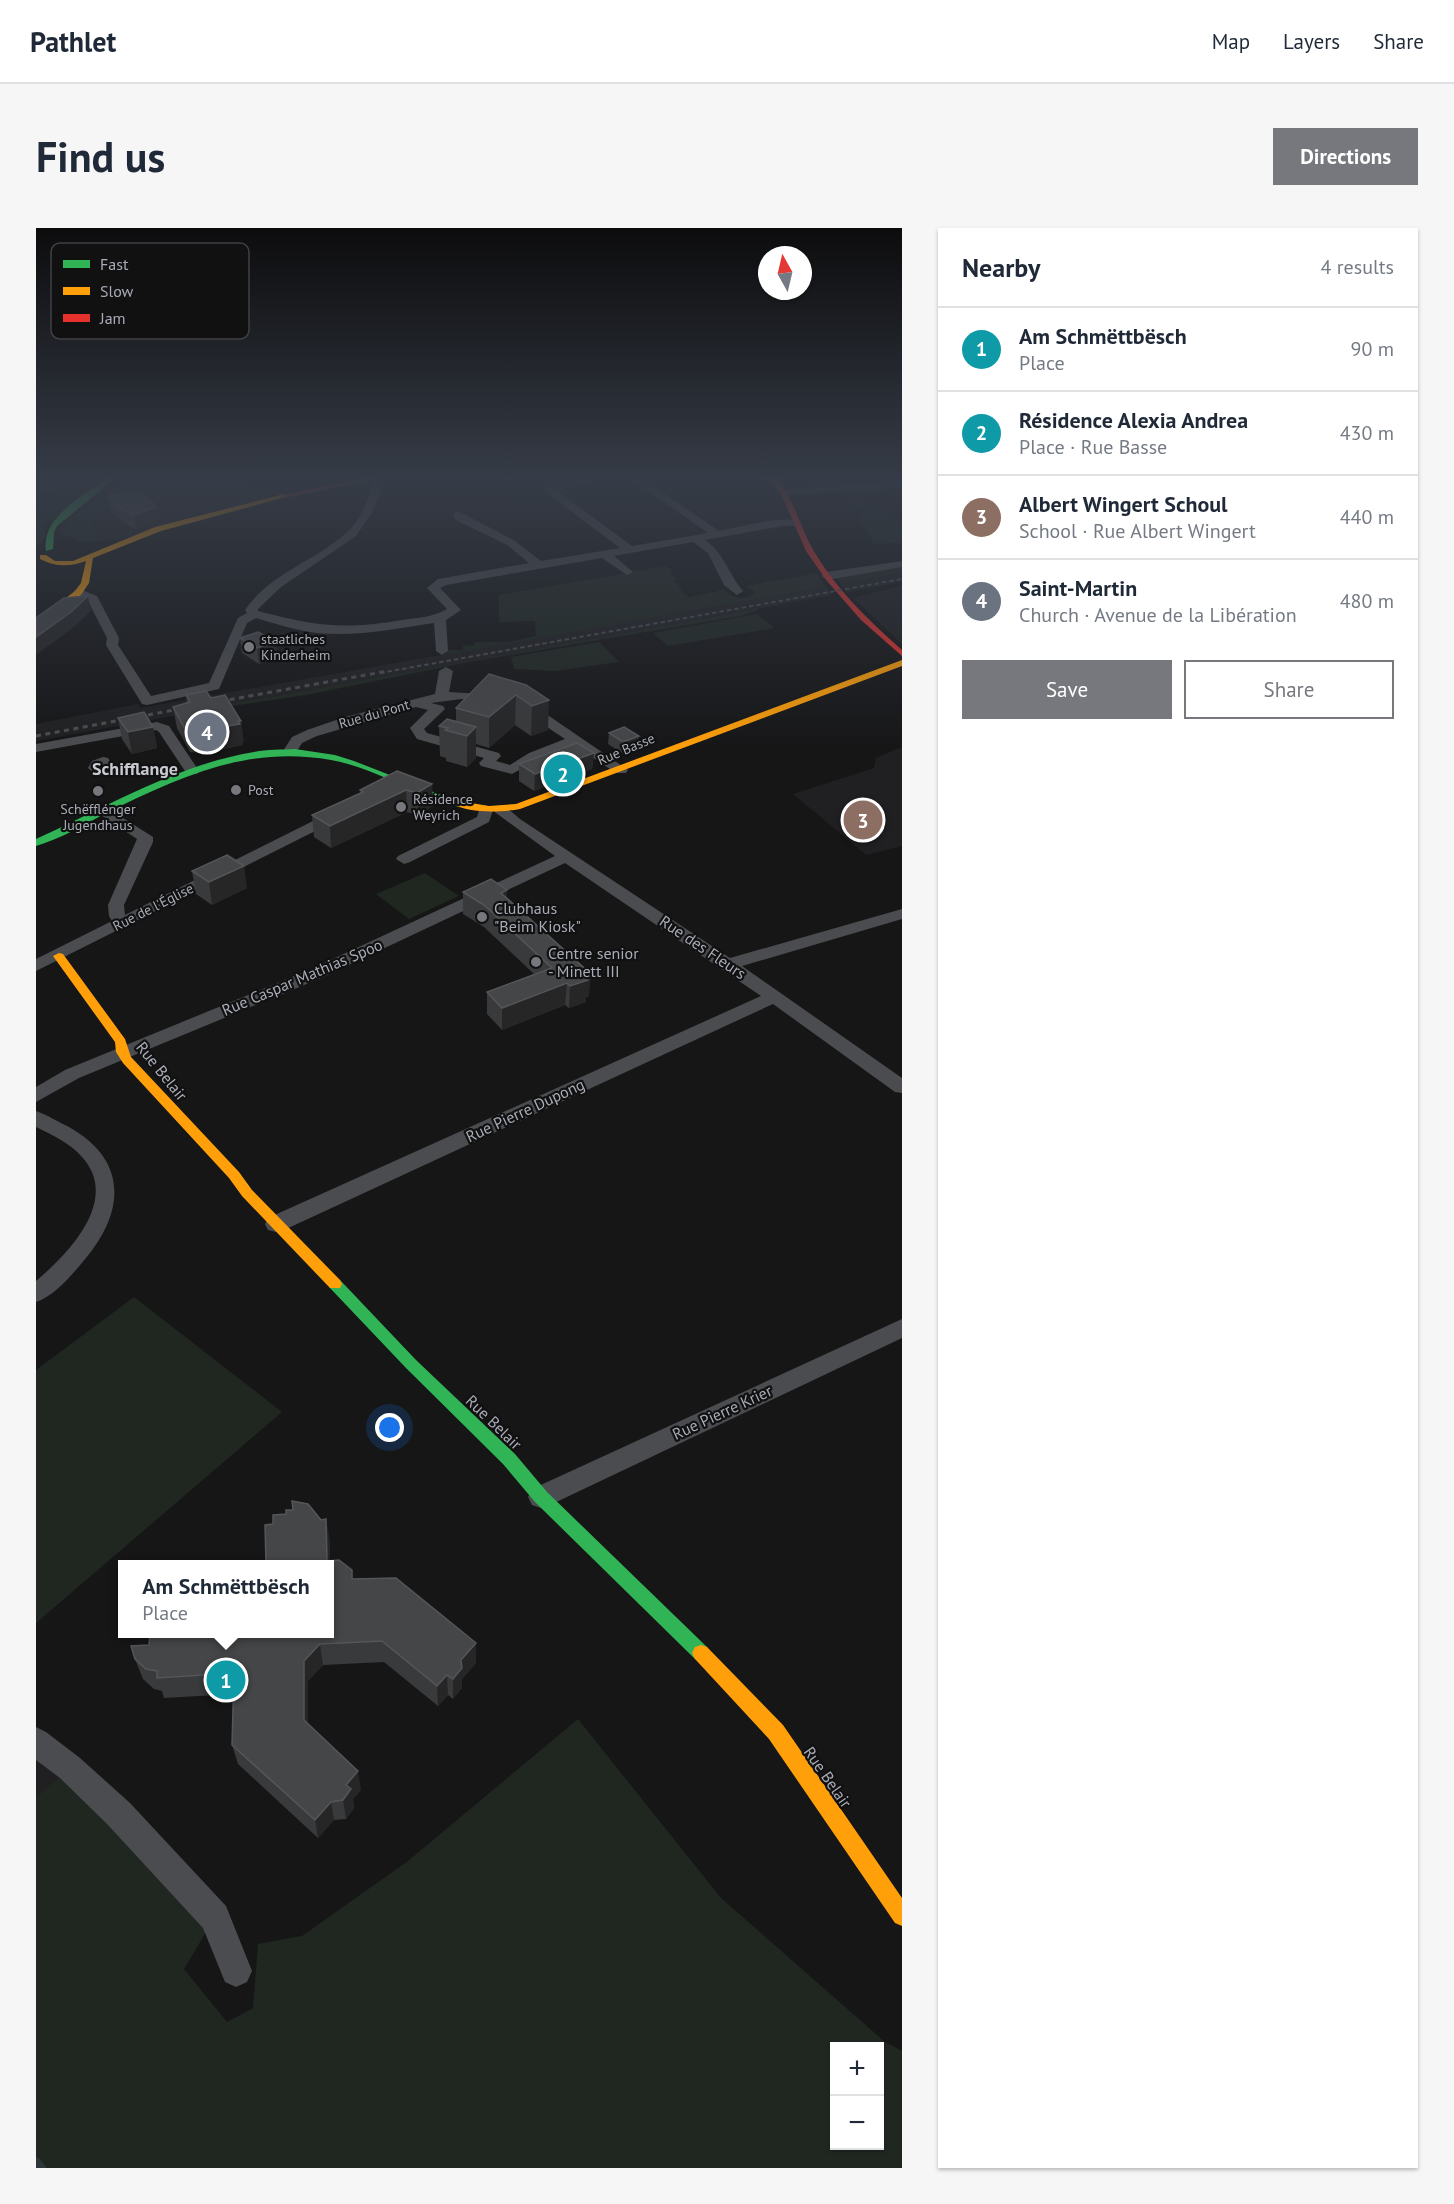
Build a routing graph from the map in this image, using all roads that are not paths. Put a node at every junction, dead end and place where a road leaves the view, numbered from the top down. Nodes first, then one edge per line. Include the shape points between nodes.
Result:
1 (75, 569) edge
2 (88, 569) edge
3 (300, 569) edge
4 (518, 569) edge
5 (623, 569) edge
6 (721, 569) edge
7 (822, 569) edge
8 (874, 569) edge
9 (627, 572) dead end
10 (87, 574) junction
11 (827, 576) junction
12 (737, 591) dead end
13 (78, 593) junction
14 (254, 614) junction
15 (440, 618) junction
16 (36, 625) edge
17 (442, 651) dead end
18 (902, 654) edge
19 (902, 663) edge
20 (446, 671) dead end
21 (441, 696) junction
22 (413, 702) junction
23 (576, 740) junction
24 (36, 748) edge
25 (290, 751) junction
26 (621, 770) junction
27 (192, 771) junction
28 (399, 783) junction
29 (384, 791) edge
30 (354, 806) edge
31 (493, 810) junction
32 (106, 812) junction
33 (38, 828) dead end
34 (51, 838) junction
35 (36, 843) edge
36 (567, 856) junction
37 (404, 859) dead end
38 (902, 914) edge
39 (122, 922) junction
40 (58, 956) junction
41 (728, 964) junction
42 (36, 966) edge
43 (774, 997) junction
44 (122, 1052) junction
45 (902, 1087) edge
46 (36, 1096) edge
47 (36, 1118) edge
48 (276, 1224) junction
49 (36, 1293) edge
50 (902, 1328) edge
51 (541, 1497) junction
52 (36, 1742) edge
53 (902, 1916) edge
54 (236, 1971) dead end

1 - 10 street
2 - 10 street
3 - 14 street via 276,584 253,607
4 - 15 street via 435,585 436,592 455,610
5 - 9 street
6 - 12 street
7 - 11 street
8 - 11 street
10 - 13 street
11 - 18 street
13 - 14 street via 93,599 112,645 147,701 214,686 243,621
13 - 16 street
14 - 15 street via 334,630
15 - 17 street
19 - 26 street, Rue Basse
20 - 21 street
21 - 22 street, Rue du Pont
21 - 23 street, Rue du Pont via 480,696 516,703
22 - 23 street via 438,709 417,728 423,736 494,756 486,763 512,770
22 - 25 street, Rue du Pont via 304,736
23 - 26 street, Rue du Pont
24 - 27 street via 157,726 164,729
25 - 27 street, Rue Basse via 238,756
25 - 28 street, Rue Basse via 338,760
26 - 31 street, Rue Basse via 518,807
27 - 32 street, Rue Basse
28 - 29 street
28 - 31 street, Rue Basse via 453,804
30 - 39 street, Rue de l'Église
31 - 36 street, Rue des Fleurs
31 - 37 street via 484,819
32 - 34 street, Rue Basse
32 - 39 street via 145,837 116,905
33 - 34 street
34 - 35 street, Rue Basse
36 - 41 street, Rue des Fleurs
36 - 44 street, Rue Caspar Mathias Spoo via 315,974
38 - 41 street
39 - 40 street, Rue de l'Église
40 - 42 street, Rue de l'Église
40 - 44 street, Rue Belair via 121,1042
41 - 43 street, Rue des Fleurs
43 - 45 street, Rue des Fleurs
43 - 48 street, Rue Pierre Dupong
44 - 46 street, Rue Caspar Mathias Spoo via 72,1074
44 - 48 street, Rue Belair
47 - 49 street via 82,1145 92,1156 104,1176 105,1203 99,1224 84,1246
48 - 51 street, Rue Belair via 509,1459
50 - 51 street, Rue Pierre Krier
51 - 53 street, Rue Belair via 727,1678 776,1732
52 - 54 street via 119,1814 215,1917

